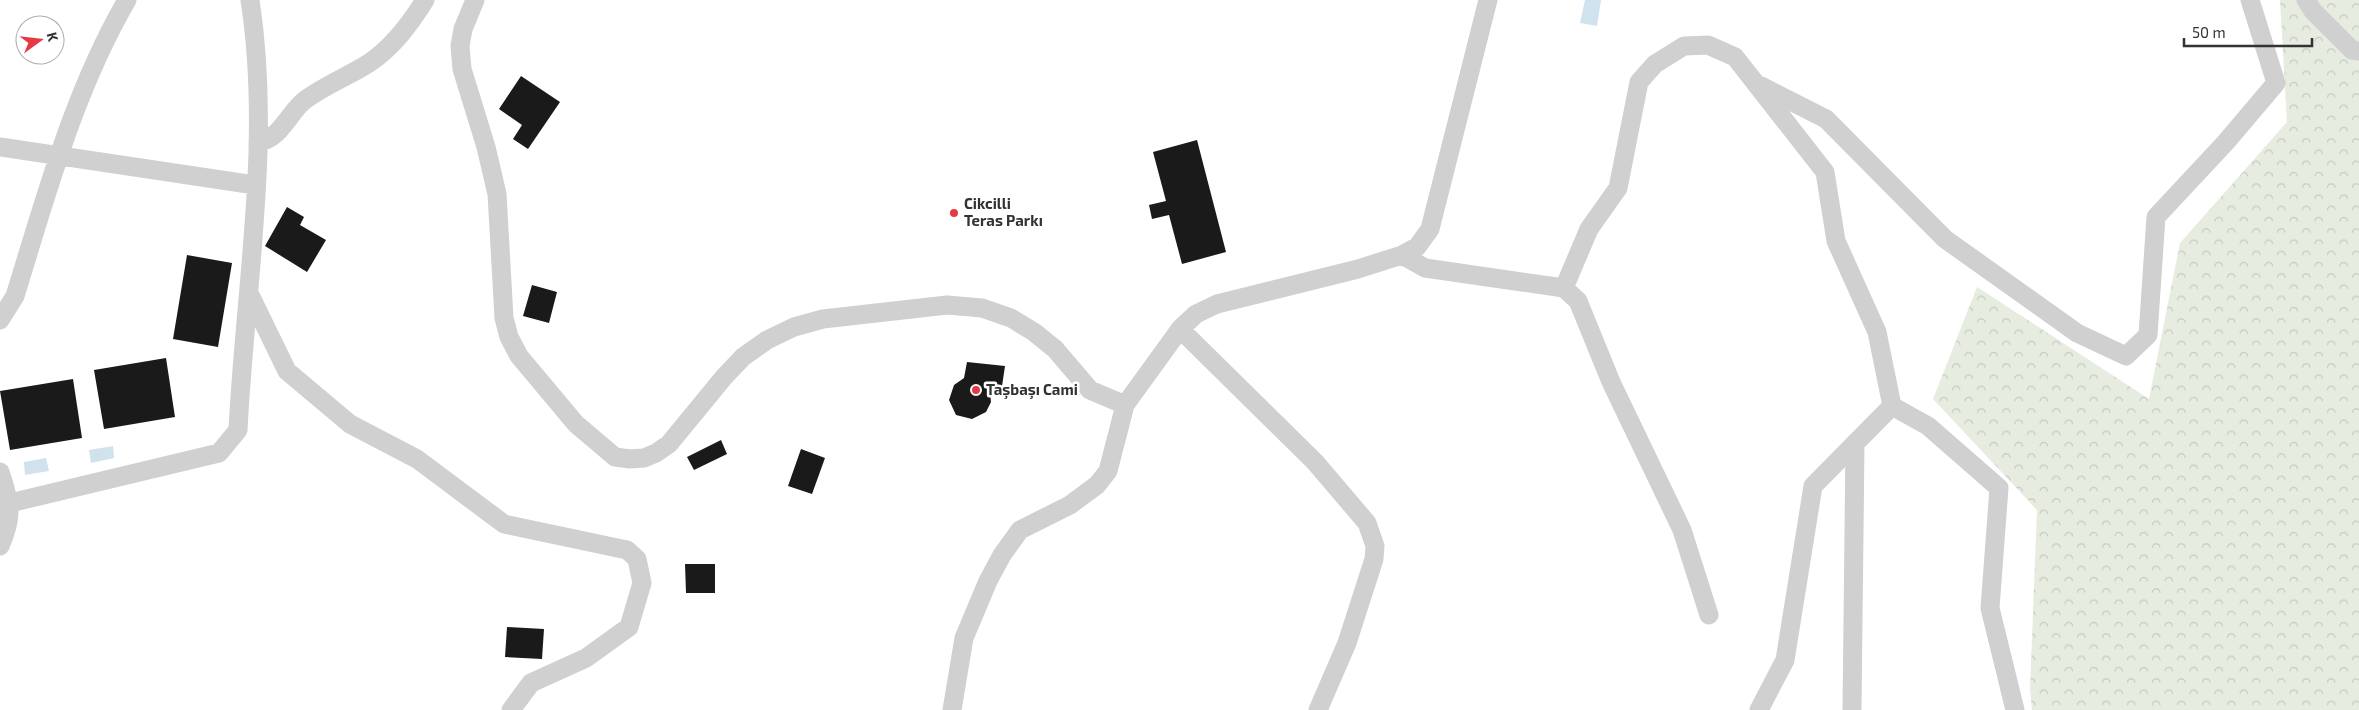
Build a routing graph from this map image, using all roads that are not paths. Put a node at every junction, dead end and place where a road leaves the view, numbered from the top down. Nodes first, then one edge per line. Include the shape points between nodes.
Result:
1 (127, 0) edge
2 (250, 0) edge
3 (424, 0) edge
4 (475, 0) edge
5 (1488, 0) edge
6 (2250, 0) edge
7 (2306, 0) edge
8 (2359, 51) edge
9 (1755, 83) junction
10 (258, 142) junction
11 (0, 147) edge
12 (60, 157) junction
13 (255, 185) junction
14 (1402, 255) junction
15 (1564, 288) junction
16 (248, 293) junction
17 (0, 320) edge
18 (1180, 328) junction
19 (1125, 405) junction
20 (1892, 406) junction
21 (1855, 443) junction
22 (0, 472) edge
23 (10, 503) junction
24 (0, 546) edge
25 (1709, 615) dead end
26 (511, 710) edge
27 (952, 710) edge
28 (1318, 710) edge
29 (1759, 710) edge
30 (1852, 710) edge
31 (2015, 710) edge

1 - 12 street via 107,33 85,82
2 - 10 street via 256,34
3 - 10 street via 410,23 388,48 307,98 270,139
4 - 19 street via 463,29 460,46 462,69 486,147 496,194 504,318 509,337 519,356 576,424 615,457 644,458 669,444 743,357 794,327 824,319 947,305 982,308 1011,318 1055,349 1090,390
5 - 14 street via 1430,229 1417,246
6 - 9 street via 2276,83 2156,217 2148,335 2126,356 2077,333 1945,239 1826,119
7 - 8 street via 2352,50
9 - 15 street via 1735,57 1708,45 1684,46 1655,64 1639,82 1618,188 1589,229
9 - 20 street via 1825,172 1836,241 1877,332
10 - 13 street
11 - 12 street
12 - 13 street
12 - 17 street via 16,296
13 - 16 street
14 - 15 street via 1425,268
14 - 18 street via 1217,304 1196,314
15 - 25 street via 1578,301 1611,382 1682,530
16 - 23 street via 238,430 219,452
16 - 26 street via 287,371 350,424 417,459 504,524 627,550 637,559 642,584 629,628 586,658 531,683
18 - 19 street
18 - 28 street via 1315,462 1368,523 1372,534 1374,559 1347,643
19 - 27 street via 1108,471 1097,485 1070,505 1020,530 1002,554 964,638
20 - 21 street
20 - 31 street via 1928,426 1999,488 1990,608
21 - 29 street via 1813,486 1785,660
21 - 30 street
22 - 23 street
23 - 24 street

